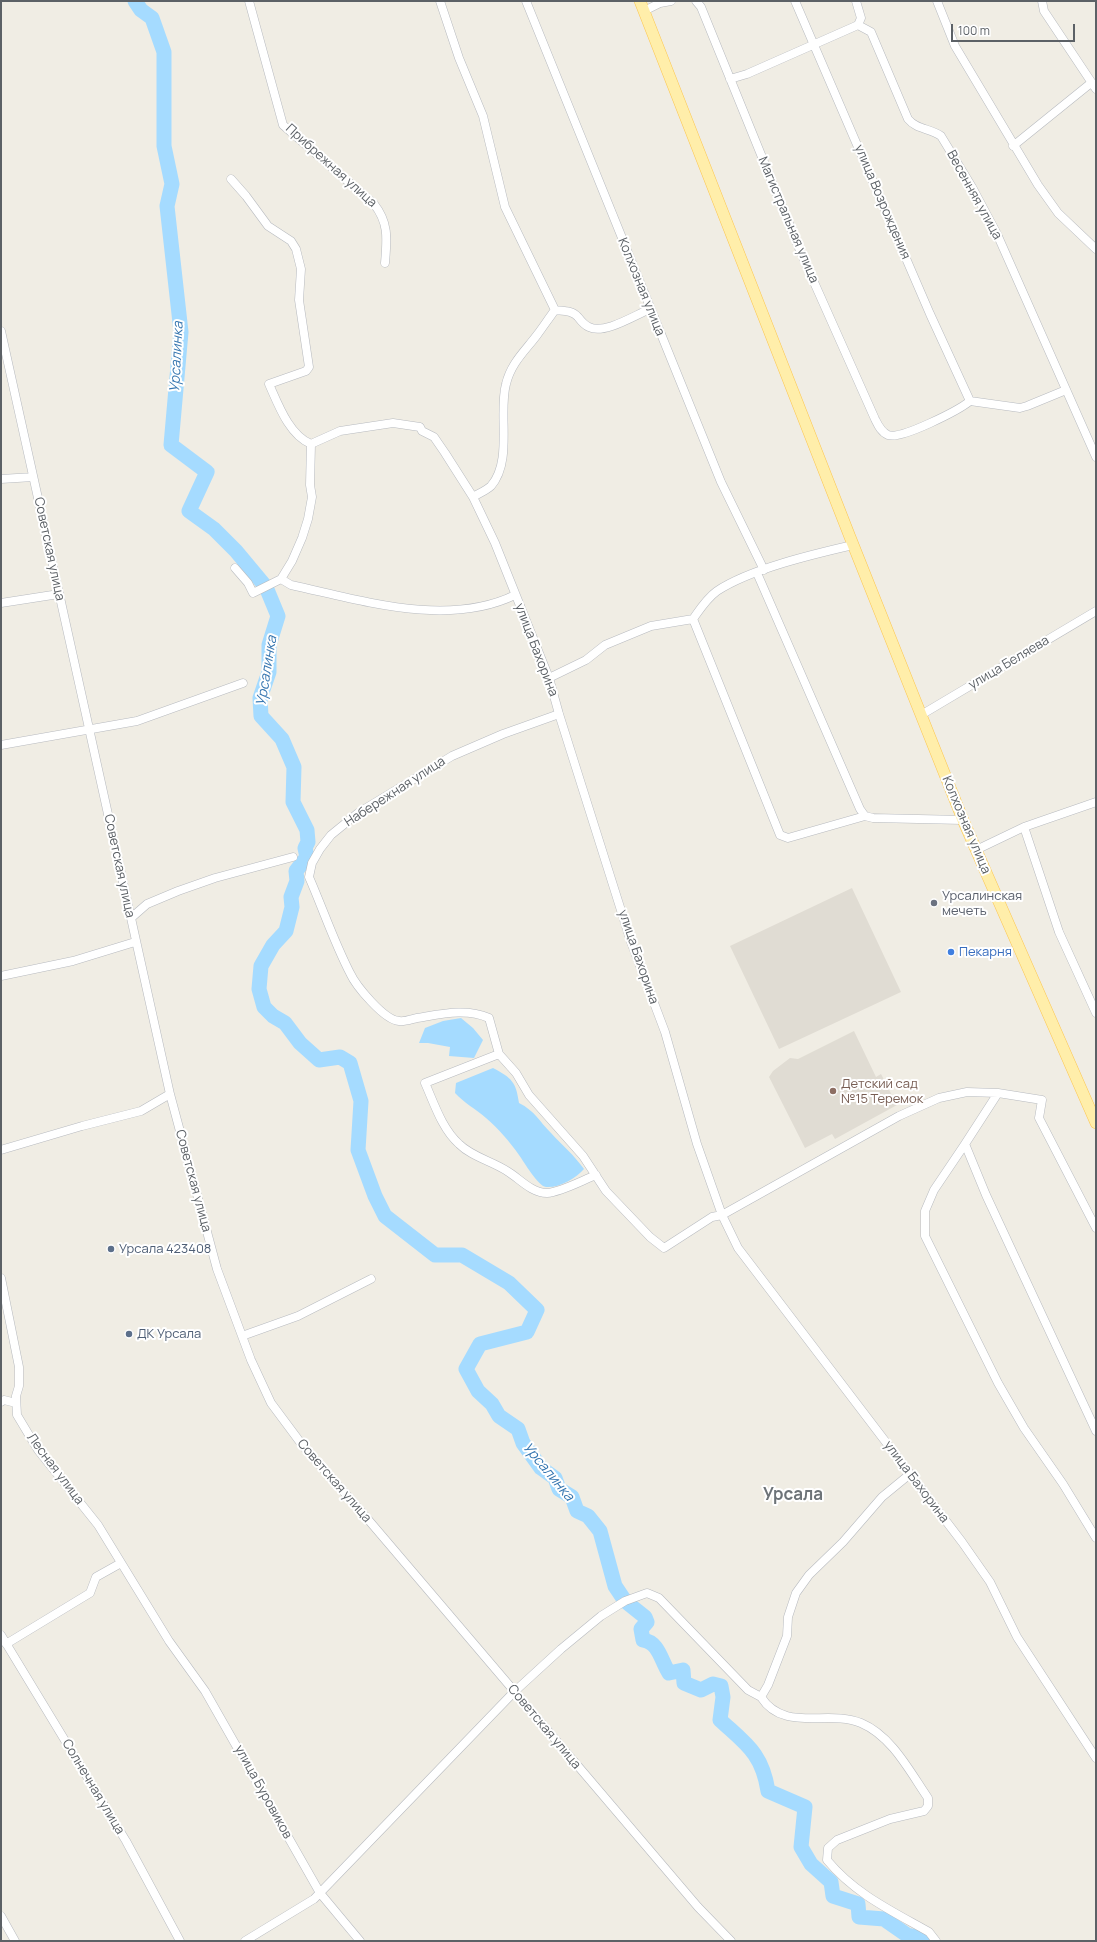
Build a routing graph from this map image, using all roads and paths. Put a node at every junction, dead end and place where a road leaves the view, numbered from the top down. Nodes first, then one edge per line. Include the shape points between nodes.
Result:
1 (249, 1) edge
2 (440, 1) edge
3 (526, 1) edge
4 (671, 1) edge
5 (696, 1) edge
6 (795, 1) edge
7 (856, 1) edge
8 (937, 1) edge
9 (1042, 1) edge
10 (642, 6) edge
11 (858, 25) junction
12 (814, 44) junction
13 (730, 79) junction
14 (1093, 86) edge
15 (1013, 146) junction
16 (231, 179) dead end
17 (1096, 249) edge
18 (385, 263) dead end
19 (650, 309) junction
20 (554, 310) junction
21 (1, 331) edge
22 (1066, 390) junction
23 (970, 401) junction
24 (311, 444) junction
25 (1096, 457) edge
26 (33, 477) junction
27 (1, 480) edge
28 (473, 497) junction
29 (853, 545) junction
30 (235, 568) dead end
31 (761, 571) junction
32 (280, 580) junction
33 (59, 594) junction
34 (516, 595) junction
35 (1, 603) edge
36 (1096, 611) edge
37 (693, 619) junction
38 (549, 678) junction
39 (242, 683) dead end
40 (559, 714) junction
41 (921, 715) junction
42 (89, 730) junction
43 (1, 745) edge
44 (1096, 802) edge
45 (865, 816) junction
46 (963, 820) junction
47 (1024, 827) junction
48 (976, 850) junction
49 (293, 857) dead end
50 (131, 918) junction
51 (135, 942) junction
52 (1, 976) edge
53 (1096, 1013) edge
54 (499, 1054) junction
55 (998, 1093) junction
56 (170, 1094) junction
57 (1093, 1111) edge
58 (1096, 1123) edge
59 (965, 1144) junction
60 (1, 1150) edge
61 (596, 1175) junction
62 (722, 1215) junction
63 (1096, 1228) edge
64 (1, 1278) edge
65 (372, 1279) dead end
66 (242, 1336) junction
67 (1, 1402) edge
68 (16, 1403) junction
69 (1096, 1431) edge
70 (910, 1474) junction
71 (1096, 1538) edge
72 (120, 1563) junction
73 (1, 1635) edge
74 (168, 1641) joint
75 (6, 1644) junction
76 (514, 1692) junction
77 (761, 1697) junction
78 (1096, 1758) edge
79 (320, 1894) junction
80 (1, 1916) edge
81 (15, 1941) edge
82 (180, 1941) edge
83 (245, 1941) edge
84 (360, 1941) edge
85 (731, 1941) edge
86 (936, 1941) edge

1 - 18 street, Прибрежная улица via 283,125 374,204 382,214 386,229
2 - 20 street via 459,58 483,116 505,207
3 - 19 street, Колхозная улица
4 - 10 street
5 - 13 street, Магистральная улица via 701,7
6 - 12 street, улица Возрождения
7 - 11 street via 861,18
8 - 15 street via 955,46
9 - 14 street via 1044,12
10 - 29 main road, Колхозная улица
11 - 12 street
11 - 22 street, Весенняя улица via 870,32 908,119 918,128 941,136 968,181 997,234
12 - 13 street
12 - 23 street, улица Возрождения
13 - 23 street, Магистральная улица via 801,253 880,429 888,435 907,433 960,410
14 - 15 street
15 - 17 street via 1058,213
16 - 24 street via 268,226 291,241 299,258 301,280 298,300 309,367 306,371 269,384 292,428 299,437
19 - 20 street via 605,329 596,330 588,327 570,311
19 - 31 street, Колхозная улица via 721,482
20 - 28 street via 513,365 506,384 504,444 500,470 491,486
21 - 26 street, Советская улица
22 - 23 street via 1020,408
22 - 25 street, Весенняя улица
24 - 28 street, улица Бахорина via 340,431 393,423 420,428 434,438
24 - 32 street via 311,507 302,538
26 - 27 street
26 - 33 street, Советская улица
28 - 34 street, улица Бахорина
29 - 31 street
29 - 41 main road, Колхозная улица
30 - 32 street via 248,583 252,593
31 - 37 street via 717,591 703,604
31 - 45 street, Колхозная улица
32 - 34 street via 291,585 395,608 459,610 490,605
33 - 35 street
33 - 42 street, Советская улица
34 - 38 street, улица Бахорина
36 - 41 street, улица Беляева
37 - 38 street via 651,626 638,631 605,645 586,660
37 - 45 street via 780,835 788,838
38 - 40 street, улица Бахорина
39 - 42 street via 136,721
40 - 54 street, Набережная улица via 452,756 358,813 330,835 312,863 309,877 350,975 369,999 399,1021 449,1013 479,1013 490,1018
40 - 62 street, улица Бахорина via 631,942 665,1032 697,1144
41 - 46 main road, Колхозная улица
42 - 43 street
42 - 50 street, Советская улица
44 - 47 street
45 - 46 street
46 - 48 main road, Колхозная улица
47 - 48 street
47 - 53 street via 1059,932
48 - 57 main road, Колхозная улица
49 - 50 street via 178,891 147,904
50 - 51 street, Советская улица
51 - 52 street via 73,961
51 - 56 street, Советская улица
54 - 61 street via 516,1073 529,1095 583,1156
54 - 61 street via 425,1083 449,1132 459,1144 538,1191 554,1191
55 - 59 street
55 - 62 street via 967,1092 939,1098 899,1116
55 - 63 street via 1042,1100 1039,1118
56 - 60 street via 142,1111
56 - 66 street, Советская улица via 217,1269
57 - 58 main road, Колхозная улица
59 - 69 street via 986,1195
59 - 71 street via 934,1190 925,1211 925,1236 1013,1409
61 - 62 street via 606,1191 664,1248 712,1217
62 - 70 street, улица Бахорина via 738,1248
64 - 68 street, Лесная улица via 19,1367
65 - 66 street via 298,1316
66 - 76 street, Советская улица via 271,1404 303,1446
67 - 68 street via 4,1400
68 - 72 street, Лесная улица via 17,1415 38,1450 98,1525
70 - 77 street via 882,1497 796,1593 788,1617 787,1636
70 - 78 street, улица Бахорина via 990,1582 1018,1638
72 - 74 street, Лесная улица
72 - 75 street via 96,1577 90,1593
73 - 75 street, Солнечная улица
74 - 79 street, улица Буровиков via 205,1691
75 - 82 street, Солнечная улица via 126,1841
76 - 77 street via 560,1649 601,1616 625,1601 647,1593 659,1598 748,1690
76 - 79 street
76 - 85 street, Советская улица via 698,1907
77 - 86 street via 776,1712 796,1718 843,1719 861,1723 883,1738 899,1755 928,1798 928,1806 924,1811 890,1819 837,1840 828,1848 827,1860 841,1877 870,1898 929,1932
79 - 83 street
79 - 84 street, улица Буровиков
80 - 81 street

